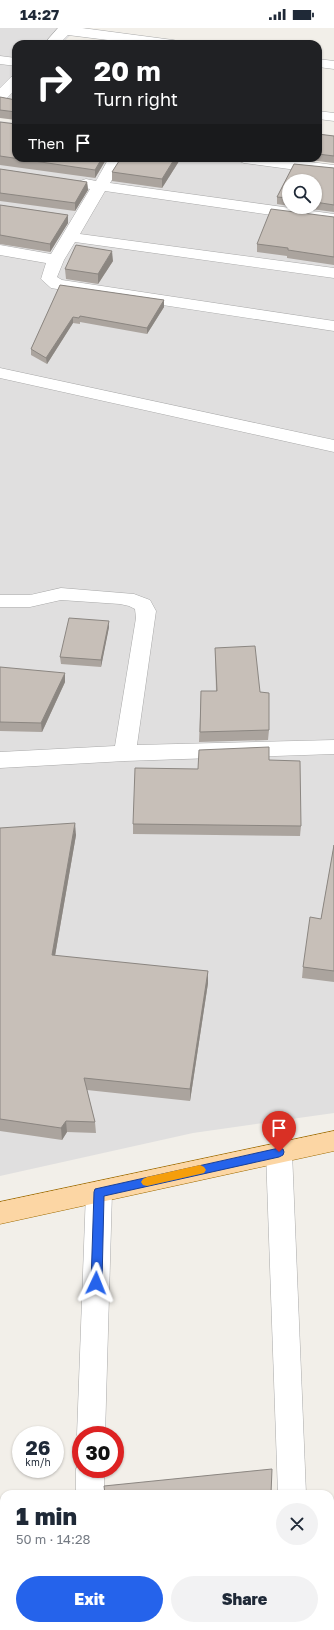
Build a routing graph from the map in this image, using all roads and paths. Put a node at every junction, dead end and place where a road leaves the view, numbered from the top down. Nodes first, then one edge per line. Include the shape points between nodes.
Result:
1 (66, 29) edge
2 (55, 40) edge
3 (144, 40) edge
4 (0, 60) edge
5 (12, 62) edge
6 (322, 64) edge
7 (334, 65) edge
8 (12, 84) edge
9 (0, 97) edge
10 (322, 116) edge
11 (334, 117) edge
12 (115, 162) edge
13 (274, 162) edge
14 (334, 170) edge
15 (69, 182) edge
16 (100, 186) junction
17 (334, 219) edge
18 (70, 237) junction
19 (0, 250) edge
20 (56, 260) junction
21 (334, 273) edge
22 (334, 326) edge
23 (0, 373) edge
24 (334, 446) edge
25 (0, 601) edge
26 (334, 747) edge
27 (125, 753) junction
28 (0, 760) edge
29 (334, 1142) edge
30 (279, 1152) junction
31 (99, 1192) junction
32 (0, 1213) edge
33 (91, 1426) edge
34 (90, 1478) edge
35 (90, 1490) edge
36 (292, 1490) edge

1 - 2 street
1 - 3 street
4 - 5 street
6 - 7 street
8 - 9 street
10 - 11 street
12 - 16 street
13 - 14 street
15 - 16 street
16 - 17 street
16 - 18 street via 73,218
18 - 20 street
18 - 21 street
19 - 20 street
20 - 22 street via 49,279 57,284
23 - 24 street
25 - 27 street via 30,601 61,594 120,598 134,600 143,605 146,618
26 - 27 street
27 - 28 street
29 - 30 main road
30 - 31 main road
30 - 36 street
31 - 32 main road
31 - 33 street
34 - 35 street

